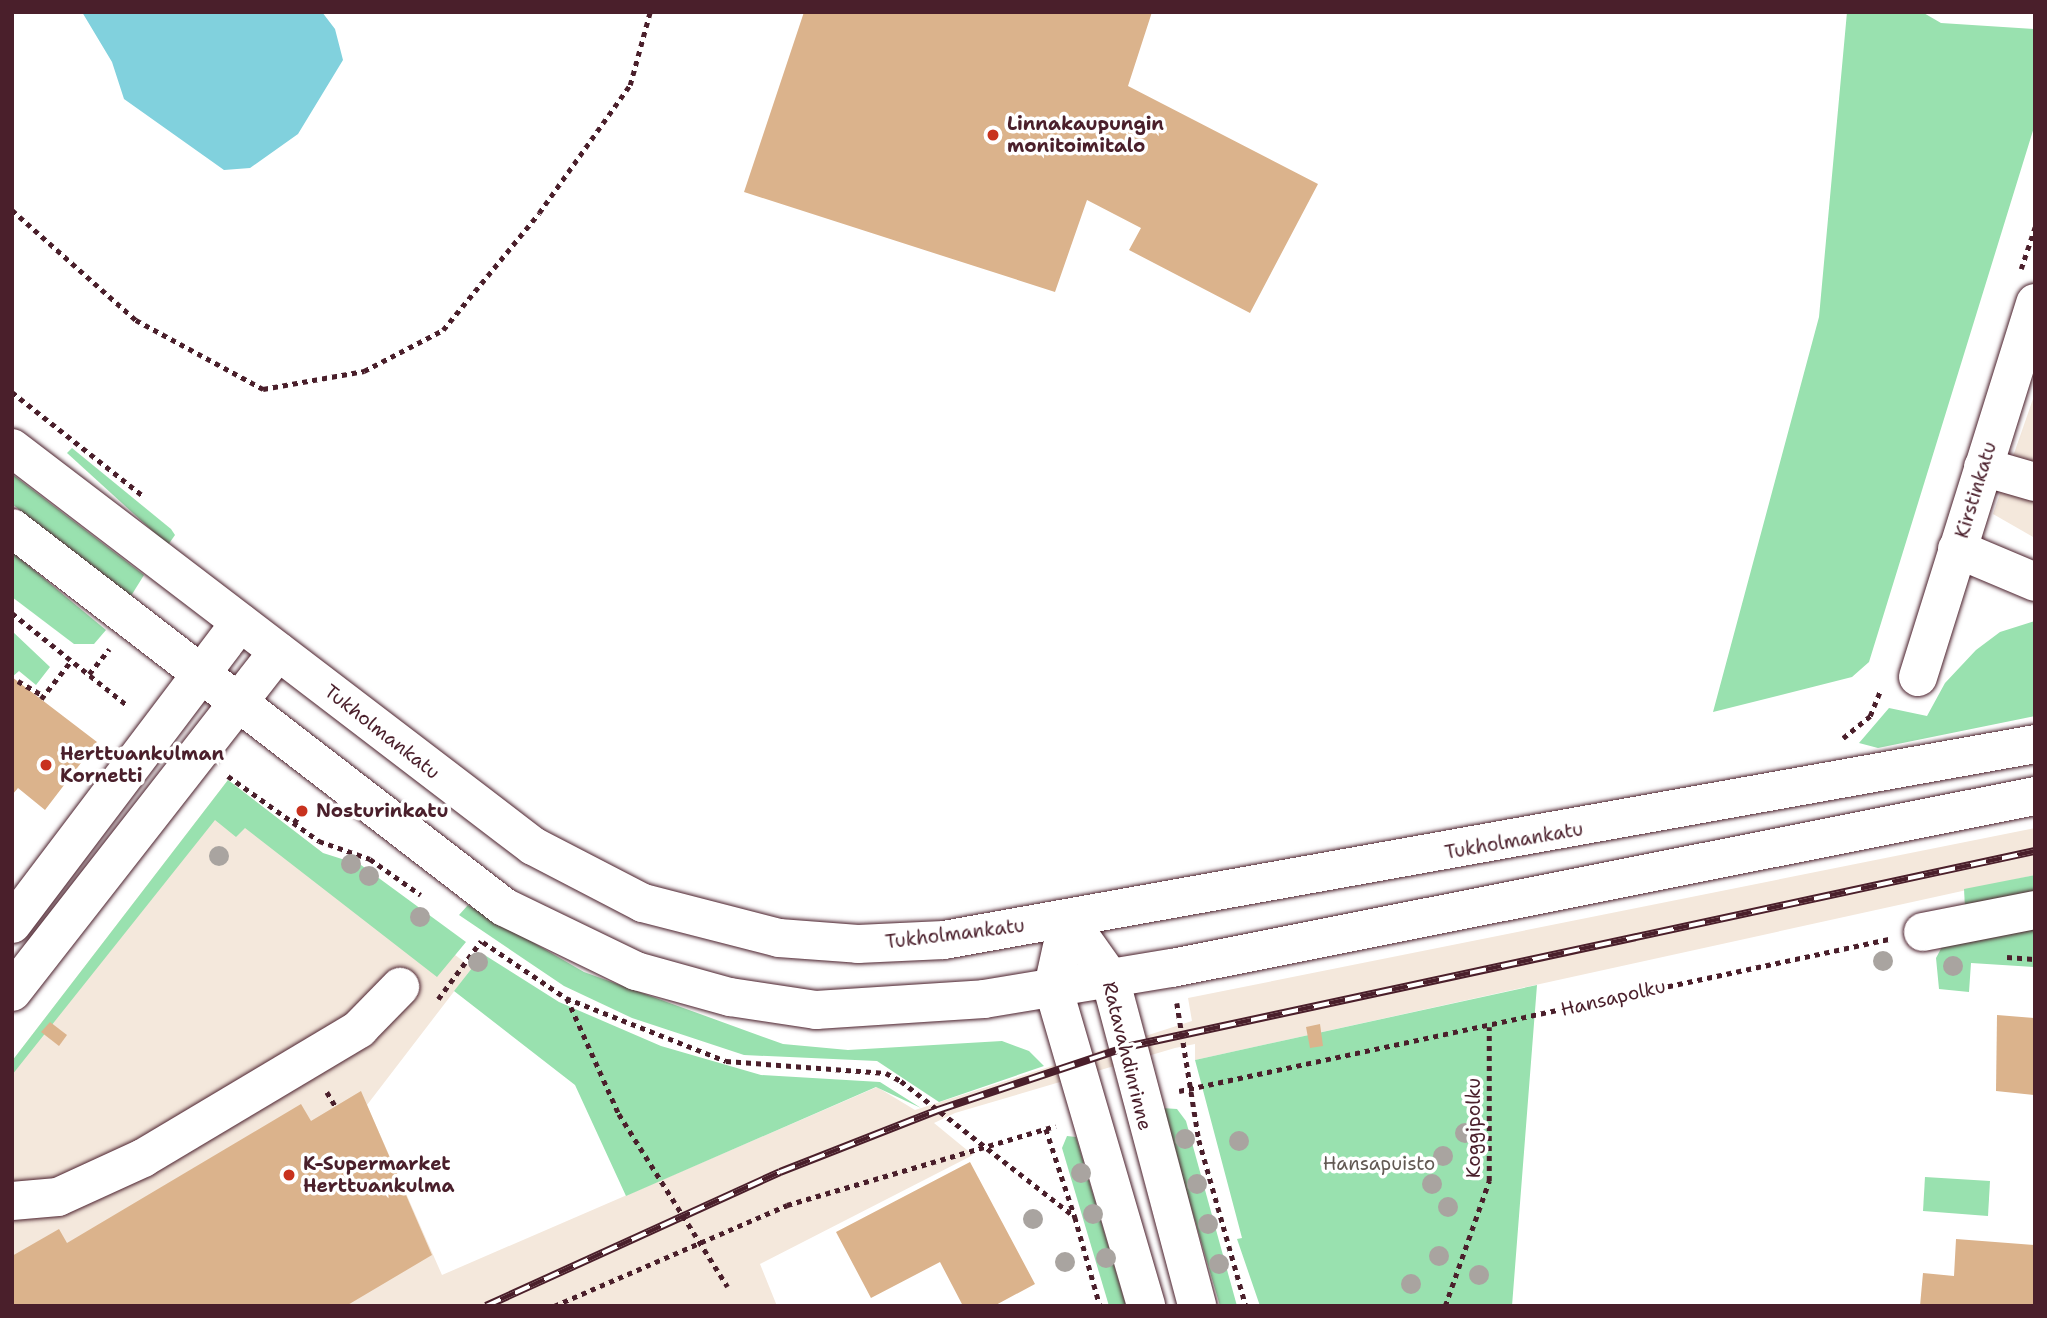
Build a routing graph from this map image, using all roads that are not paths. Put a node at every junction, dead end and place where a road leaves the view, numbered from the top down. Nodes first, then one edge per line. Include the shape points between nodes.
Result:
1 (2033, 315) edge
2 (12, 448) edge
3 (1983, 467) junction
4 (2035, 482) edge
5 (12, 528) edge
6 (1957, 549) junction
7 (2035, 582) edge
8 (240, 622) junction
9 (278, 652) junction
10 (199, 675) junction
11 (1918, 677) dead end
12 (237, 705) junction
13 (2035, 744) edge
14 (2035, 796) edge
15 (2035, 911) edge
16 (1068, 919) junction
17 (12, 924) edge
18 (1923, 932) road end
19 (1110, 978) junction
20 (400, 987) dead end
21 (1053, 987) junction
22 (12, 992) edge
23 (12, 1201) edge
24 (1146, 1306) edge
25 (1197, 1306) edge

1 - 3 main road, Kirstinkatu
2 - 8 main road, Tukholmankatu
3 - 4 main road
3 - 6 main road, Kirstinkatu
5 - 10 main road
6 - 7 main road
6 - 11 main road, Kirstinkatu
8 - 9 main road, Tukholmankatu
8 - 10 main road
9 - 12 main road
9 - 16 main road, Tukholmankatu via 533,846 654,907 767,936 858,944 944,940
10 - 12 main road
10 - 17 main road
12 - 21 main road via 504,907 636,971 730,997 851,1012
12 - 22 main road
13 - 16 main road, Tukholmankatu
14 - 19 main road via 1489,909
15 - 18 main road
16 - 19 main road, Ratavahdinrinne
16 - 21 main road
19 - 21 main road
19 - 25 main road, Ratavahdinrinne
20 - 23 main road via 359,1030 143,1158 58,1197
21 - 24 main road

